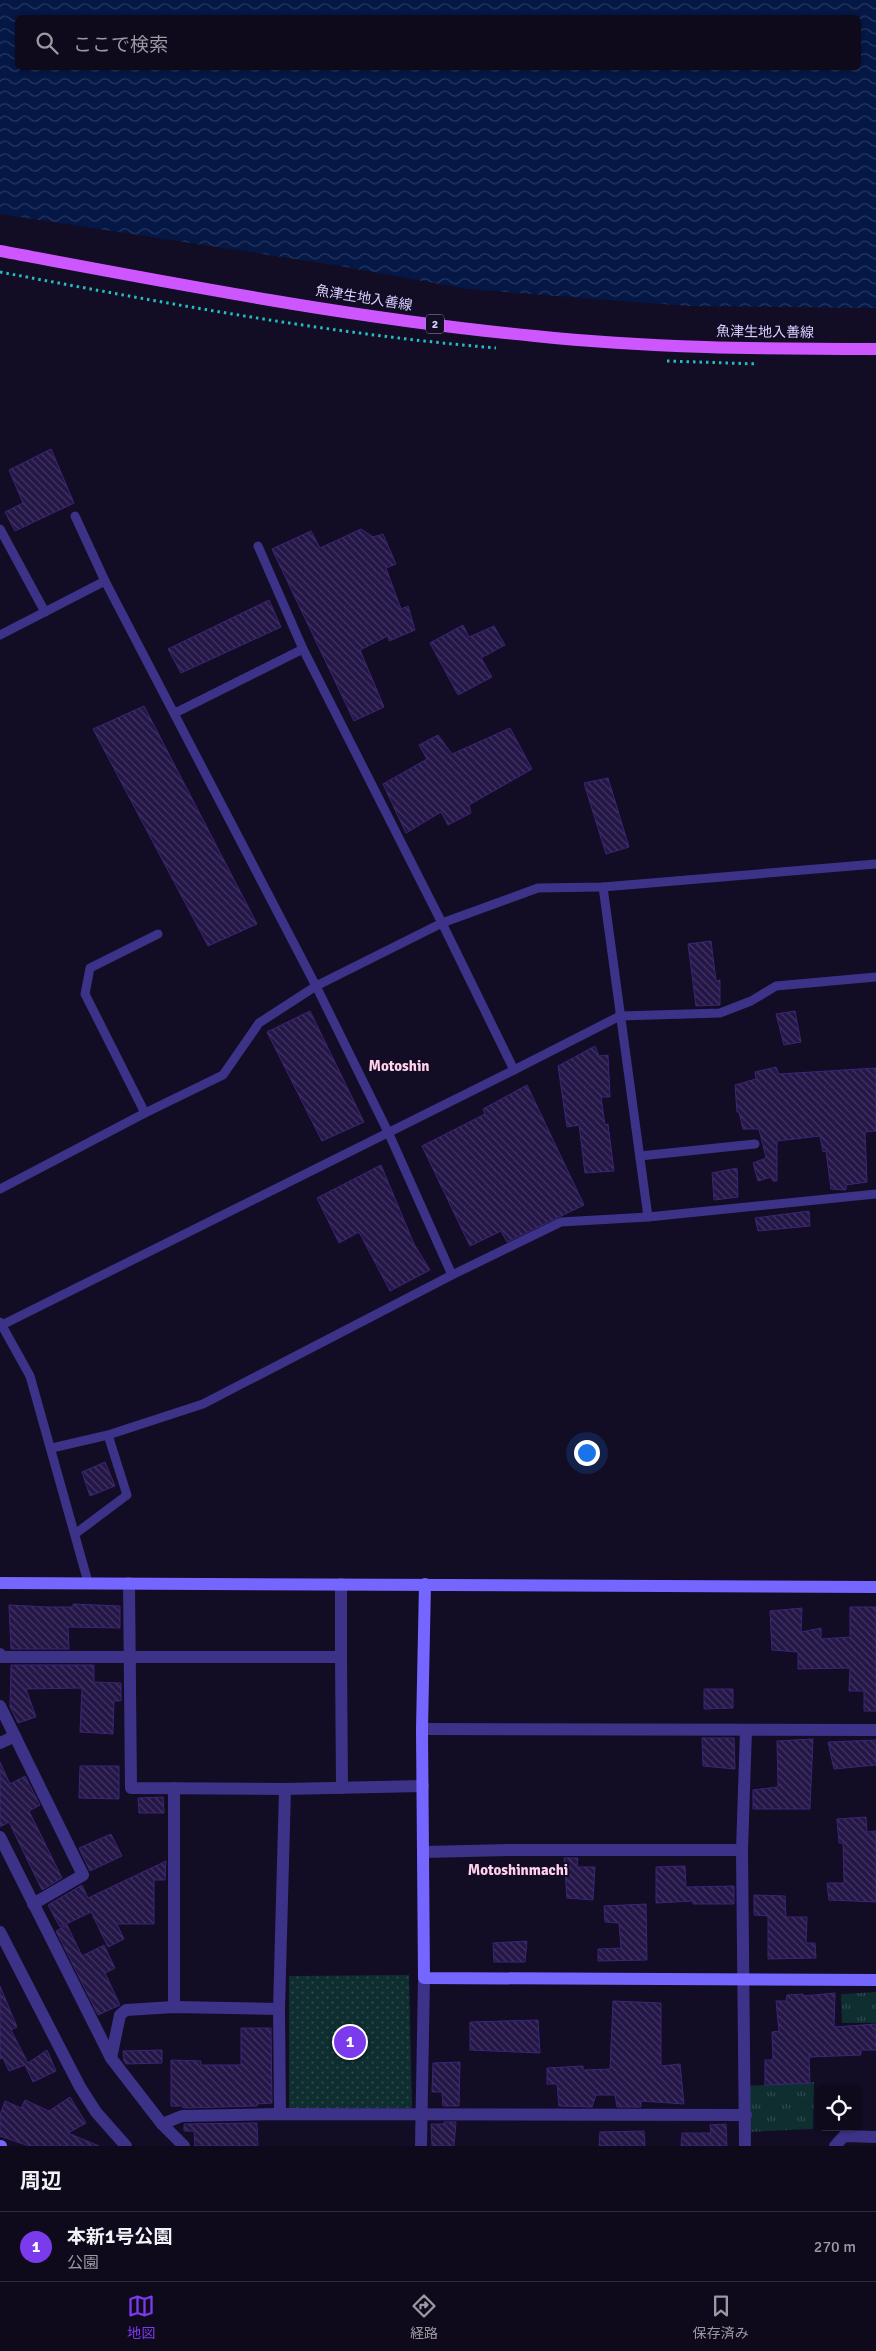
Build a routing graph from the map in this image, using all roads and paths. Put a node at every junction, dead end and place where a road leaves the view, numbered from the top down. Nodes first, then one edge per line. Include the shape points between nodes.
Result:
1 (0, 251) edge
2 (876, 349) edge
3 (75, 516) dead end
4 (0, 529) edge
5 (258, 546) dead end
6 (105, 581) junction
7 (45, 612) junction
8 (0, 635) edge
9 (303, 650) junction
10 (175, 713) junction
11 (876, 864) edge
12 (603, 887) junction
13 (442, 923) junction
14 (158, 934) dead end
15 (876, 977) edge
16 (316, 986) junction
17 (620, 1016) junction
18 (514, 1070) junction
19 (145, 1113) junction
20 (389, 1134) junction
21 (755, 1144) dead end
22 (640, 1156) junction
23 (0, 1189) edge
24 (876, 1194) edge
25 (648, 1217) junction
26 (452, 1275) junction
27 (1, 1324) edge
28 (108, 1435) junction
29 (52, 1448) junction
30 (75, 1534) junction
31 (88, 1582) junction
32 (0, 1583) edge
33 (129, 1583) junction
34 (341, 1584) junction
35 (426, 1584) junction
36 (876, 1587) edge
37 (0, 1657) edge
38 (341, 1657) junction
39 (130, 1658) junction
40 (0, 1706) edge
41 (422, 1729) junction
42 (746, 1730) junction
43 (876, 1730) edge
44 (15, 1736) junction
45 (0, 1743) edge
46 (423, 1786) junction
47 (174, 1788) junction
48 (342, 1788) junction
49 (285, 1789) junction
50 (0, 1837) edge
51 (742, 1850) junction
52 (423, 1852) junction
53 (33, 1904) junction
54 (0, 1932) edge
55 (424, 1978) junction
56 (742, 1979) junction
57 (876, 1980) edge
58 (174, 2007) junction
59 (279, 2009) junction
60 (111, 2058) junction
61 (280, 2114) junction
62 (421, 2114) junction
63 (746, 2115) junction
64 (162, 2124) junction
65 (876, 2137) edge
66 (126, 2146) edge
67 (184, 2146) edge
68 (421, 2146) edge
69 (745, 2146) edge
70 (836, 2146) edge

1 - 2 main road, 魚津生地入善線 / 2 via 388,318 534,336 625,344
3 - 6 lane
4 - 7 lane
5 - 9 lane
6 - 7 lane
6 - 10 lane
7 - 8 lane
9 - 10 lane
9 - 13 lane
10 - 16 lane
11 - 12 lane
12 - 13 lane via 538,888
12 - 17 lane
13 - 16 lane
13 - 18 lane
14 - 19 lane via 90,968 86,994
15 - 17 lane via 776,986 720,1014
16 - 19 lane via 260,1022 223,1075
16 - 20 lane
17 - 18 lane
17 - 22 lane
18 - 20 lane
19 - 23 lane
20 - 26 lane
20 - 27 lane
21 - 22 lane
22 - 25 lane
24 - 25 lane
25 - 26 lane via 561,1222
26 - 28 lane via 203,1404
27 - 29 lane via 30,1376
28 - 29 lane
28 - 30 lane via 127,1494
29 - 30 lane
30 - 31 lane
31 - 32 street
31 - 33 street
33 - 34 street
33 - 39 street
34 - 35 street
34 - 38 street
35 - 36 street
35 - 41 street
37 - 39 street
38 - 39 street
38 - 48 street
39 - 47 street via 131,1788
40 - 44 street
41 - 42 street
41 - 46 street
42 - 43 street
42 - 51 street
44 - 45 street
44 - 53 street via 83,1874
46 - 48 street
46 - 52 street
47 - 49 street
47 - 58 street
48 - 49 street
49 - 59 street
50 - 53 street
51 - 52 street
51 - 56 street
52 - 55 street
53 - 60 street
54 - 66 street via 80,2087 96,2112
55 - 56 street
55 - 62 street
56 - 57 street
56 - 63 street
58 - 59 street
58 - 60 street via 126,2010 120,2015
59 - 61 street
60 - 64 street
61 - 62 street
61 - 64 street via 182,2116
62 - 63 street
62 - 68 street
63 - 69 street
64 - 67 street
65 - 70 street via 844,2136

